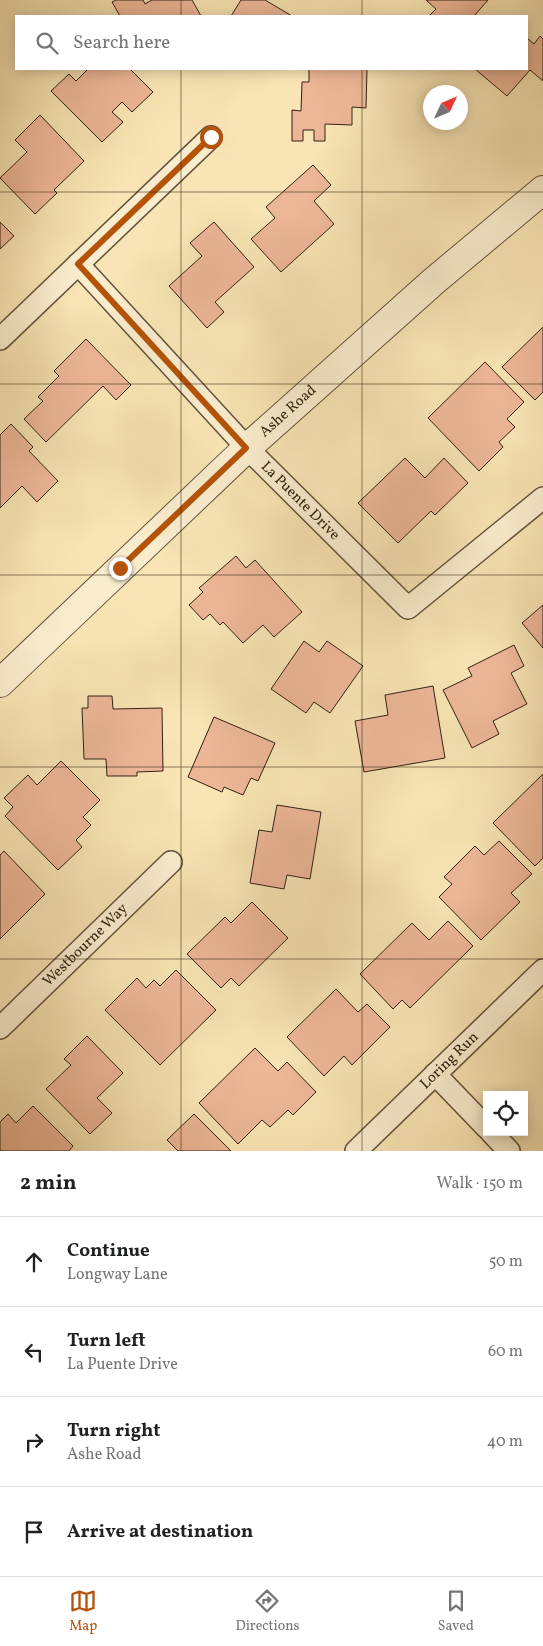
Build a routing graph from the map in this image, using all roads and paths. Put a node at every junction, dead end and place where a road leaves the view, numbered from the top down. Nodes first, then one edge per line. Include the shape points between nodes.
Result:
1 (211, 137) dead end
2 (543, 190) edge
3 (78, 264) junction
4 (0, 339) edge
5 (246, 448) junction
6 (543, 498) edge
7 (0, 683) edge
8 (171, 862) dead end
9 (543, 970) edge
10 (0, 1028) edge
11 (435, 1074) junction
12 (483, 1124) edge
13 (495, 1136) edge
14 (356, 1151) edge
15 (509, 1151) edge

1 - 3 street
2 - 5 street, Ashe Road via 434,281
3 - 4 street
3 - 5 street, La Puente Drive
5 - 6 street, La Puente Drive via 408,608
5 - 7 street, Ashe Road
8 - 10 street, Westbourne Way
9 - 11 street, Loring Run
11 - 12 street
11 - 14 street, Loring Run
13 - 15 street

